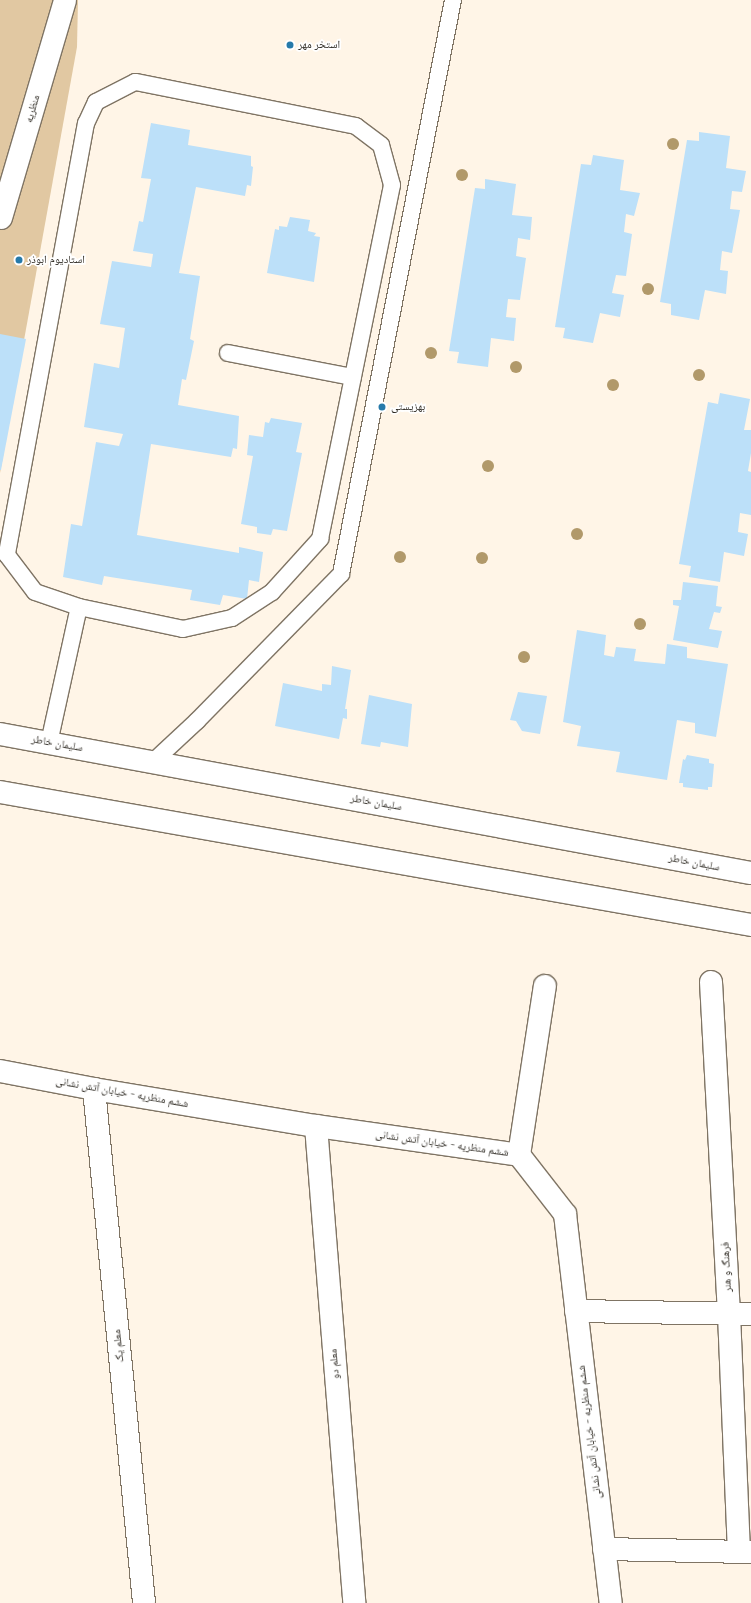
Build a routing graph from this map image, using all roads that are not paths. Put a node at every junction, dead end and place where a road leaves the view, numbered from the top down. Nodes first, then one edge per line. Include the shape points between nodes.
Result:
1 (65, 0) edge
2 (453, 0) edge
3 (1, 218) dead end
4 (228, 353) dead end
5 (353, 378) junction
6 (79, 608) junction
7 (0, 734) edge
8 (49, 743) junction
9 (153, 762) junction
10 (0, 792) edge
11 (751, 873) edge
12 (751, 925) edge
13 (711, 982) dead end
14 (545, 986) dead end
15 (0, 1071) edge
16 (94, 1089) junction
17 (316, 1126) junction
18 (519, 1155) junction
19 (576, 1311) junction
20 (729, 1314) junction
21 (751, 1314) edge
22 (604, 1549) junction
23 (745, 1552) edge
24 (144, 1603) edge
25 (354, 1603) edge
26 (611, 1603) edge

1 - 3 main road, منظریه
2 - 9 lane via 341,574
4 - 5 lane
5 - 6 lane via 320,539 272,592 232,618 183,629
5 - 6 lane via 392,185 381,145 356,126 135,82 96,102 86,123 7,555 35,592
6 - 8 lane
7 - 8 main road, سلیمان خاطر
8 - 9 main road, سلیمان خاطر
9 - 11 main road, سلیمان خاطر
10 - 12 main road
13 - 20 main road, فرهنگ و هنر
14 - 18 main road
15 - 16 main road, ششم منظریه - خیابان آتش نشانی
16 - 17 main road, ششم منظریه - خیابان آتش نشانی
16 - 24 main road, معلم یک
17 - 18 main road, ششم منظریه - خیابان آتش نشانی
17 - 25 main road, معلم دو
18 - 19 main road, ششم منظریه - خیابان آتش نشانی via 565,1214
19 - 20 main road
19 - 22 main road, ششم منظریه - خیابان آتش نشانی
20 - 21 main road
20 - 23 main road, فرهنگ و هنر
22 - 23 main road
22 - 26 main road, ششم منظریه - خیابان آتش نشانی

